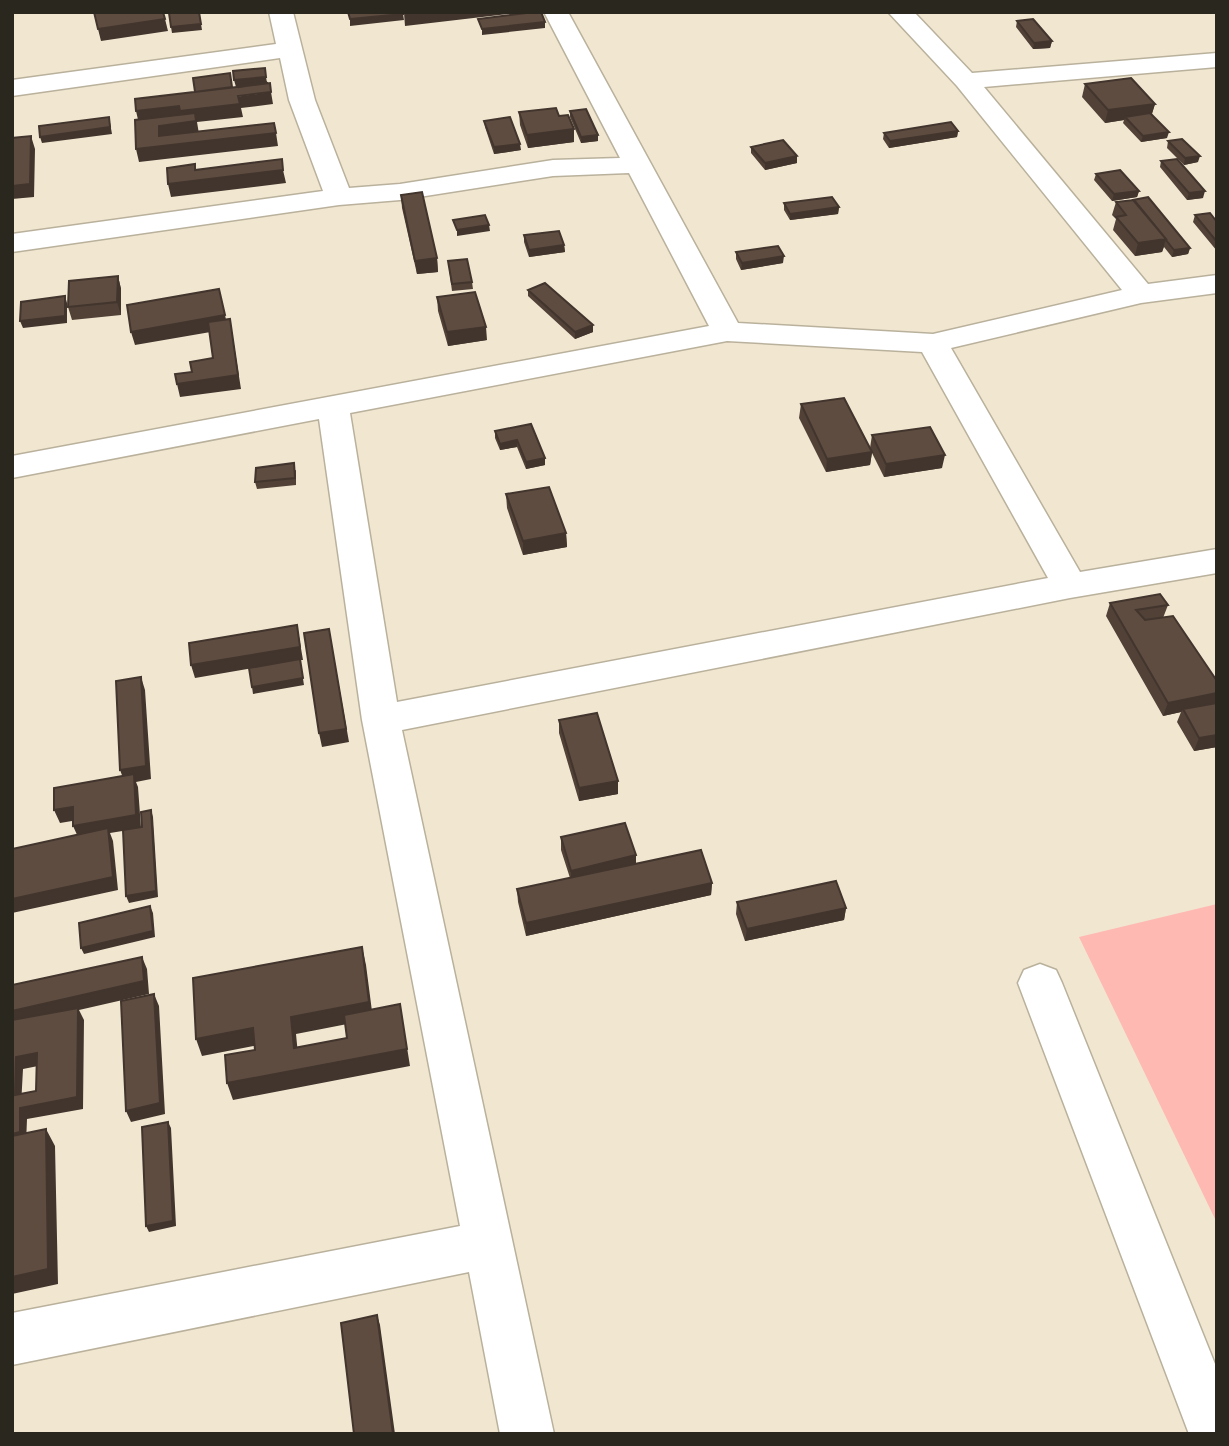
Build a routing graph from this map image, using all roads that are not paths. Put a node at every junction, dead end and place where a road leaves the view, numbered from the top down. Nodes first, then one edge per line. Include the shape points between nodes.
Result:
1 (281, 12) edge
2 (556, 12) edge
3 (900, 12) edge
4 (290, 49) junction
5 (1217, 60) edge
6 (966, 81) junction
7 (12, 88) edge
8 (638, 165) junction
9 (339, 197) junction
10 (12, 243) edge
11 (1217, 284) edge
12 (1140, 294) junction
13 (727, 332) junction
14 (933, 343) junction
15 (332, 408) junction
16 (12, 467) edge
17 (1217, 561) edge
18 (1070, 586) junction
19 (381, 720) junction
20 (1040, 983) dead end
21 (486, 1245) junction
22 (12, 1339) edge
23 (527, 1434) edge
24 (1216, 1434) edge

1 - 4 street
2 - 8 street
3 - 6 street
4 - 7 street
4 - 9 street via 302,100
5 - 6 street
6 - 12 street
8 - 9 street via 553,169
8 - 13 street
9 - 10 street
11 - 12 street
12 - 14 street
13 - 14 street
13 - 15 street
14 - 18 street
15 - 16 street
15 - 19 street
17 - 18 street
18 - 19 street
19 - 21 street
20 - 24 street
21 - 22 street
21 - 23 street

